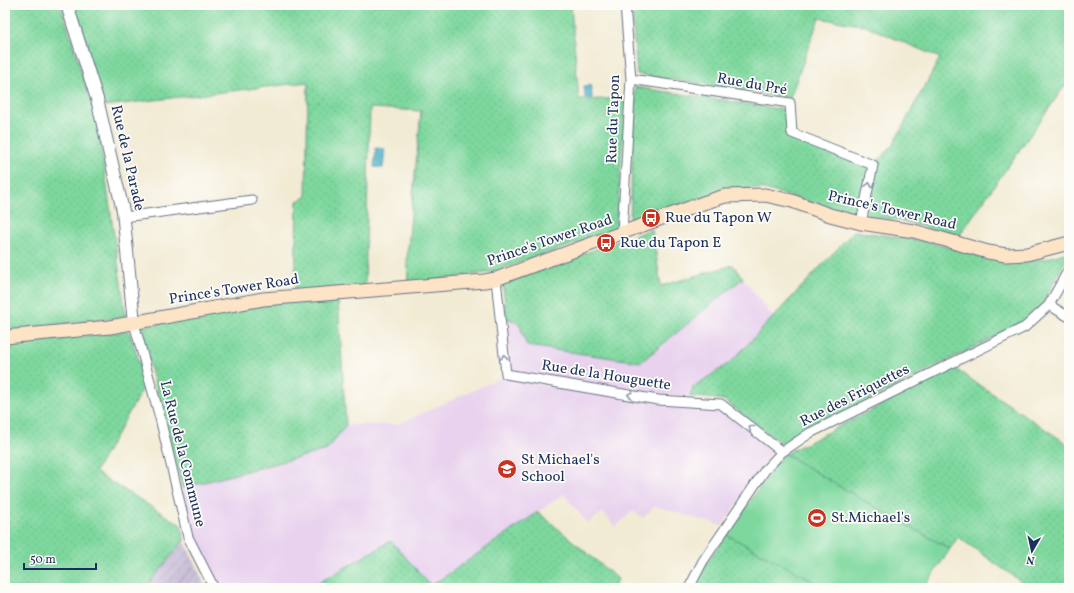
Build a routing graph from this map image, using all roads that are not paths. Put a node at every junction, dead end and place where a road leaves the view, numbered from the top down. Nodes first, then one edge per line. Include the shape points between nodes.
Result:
1 (67, 5) edge
2 (625, 5) edge
3 (631, 79) junction
4 (252, 200) dead end
5 (124, 217) junction
6 (861, 223) junction
7 (622, 233) junction
8 (1069, 243) edge
9 (1069, 269) edge
10 (496, 278) junction
11 (1049, 305) junction
12 (1069, 317) edge
13 (134, 322) junction
14 (5, 337) edge
15 (782, 452) junction
16 (214, 588) edge
17 (689, 588) edge

1 - 5 street, Rue de la Parade via 97,99
2 - 3 street, Rue du Tapon
6 -> 3 street, Rue du Pré via 873,165 792,133 790,103
3 - 7 street, Rue du Tapon
4 - 5 street
5 - 13 street, Rue de la Parade
6 - 7 main road, Prince's Tower Road via 765,194 725,196
6 - 8 main road, Prince's Tower Road via 914,232 1006,255 1028,254
7 - 10 main road, Prince's Tower Road
9 - 11 street, Rue des Friquettes
10 - 13 main road, Prince's Tower Road via 476,282 263,299
15 -> 10 street, Rue de la Houguette via 721,404 658,400 506,374
11 - 12 street
11 - 15 street, Rue des Friquettes via 1025,327 810,433
13 - 14 main road, Prince's Tower Road
13 - 16 street, La Rue de la Commune via 188,538
15 - 17 street, Rue des Friquettes via 765,470 703,562

